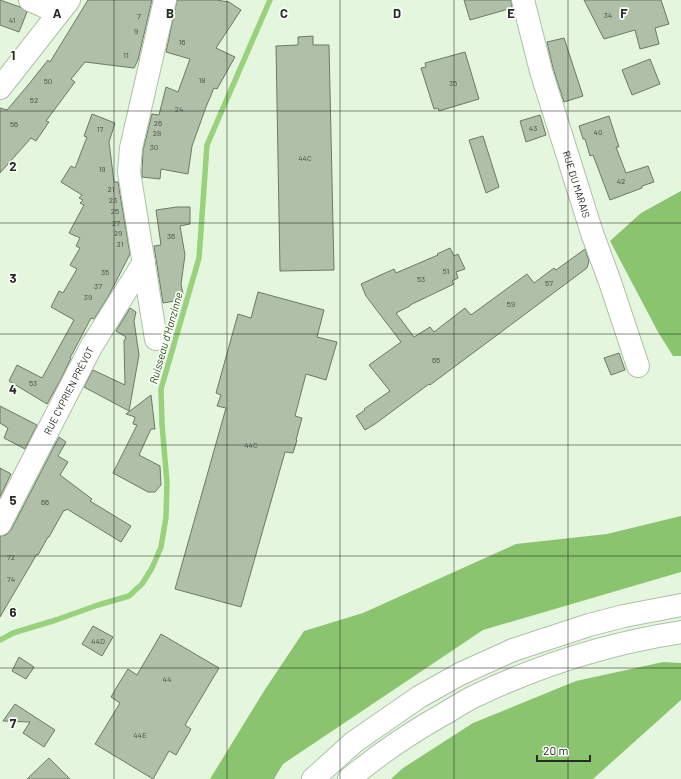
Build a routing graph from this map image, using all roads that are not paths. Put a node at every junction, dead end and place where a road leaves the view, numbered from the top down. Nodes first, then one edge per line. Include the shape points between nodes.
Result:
1 (30, 0) edge
2 (165, 0) edge
3 (523, 0) edge
4 (64, 7) edge
5 (0, 88) edge
6 (144, 262) junction
7 (156, 339) dead end
8 (638, 366) dead end
9 (0, 524) edge
10 (681, 605) edge
11 (681, 632) edge
12 (313, 779) edge
13 (348, 779) edge

1 - 4 street
2 - 6 street via 129,172
3 - 8 street, RUE DU MARAIS via 541,71 592,233
4 - 5 street
6 - 7 street
6 - 9 street, RUE CYPRIEN PRÉVOT via 91,347
10 - 12 street via 624,616 574,630 513,650 460,674 419,697 354,742
11 - 13 street via 571,658 513,679 472,698 412,733

